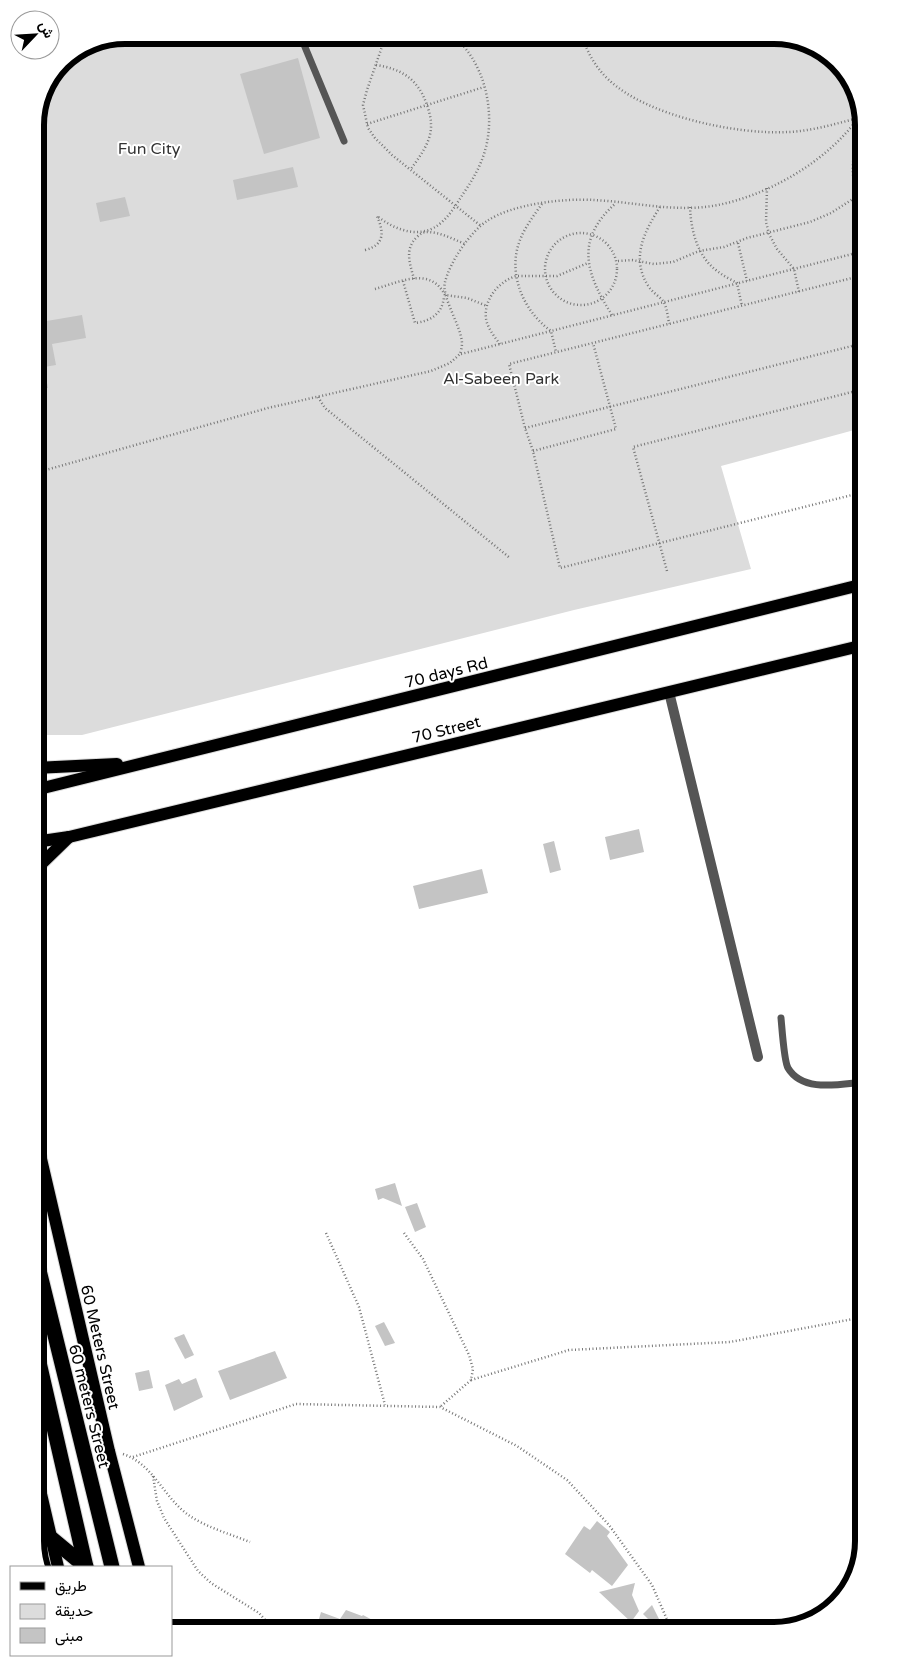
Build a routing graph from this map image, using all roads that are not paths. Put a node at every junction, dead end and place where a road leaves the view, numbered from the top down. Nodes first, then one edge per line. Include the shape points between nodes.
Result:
1 (304, 44) edge
2 (344, 141) dead end
3 (855, 586) edge
4 (855, 647) edge
5 (669, 692) junction
6 (150, 762) junction
7 (44, 768) edge
8 (44, 788) edge
9 (70, 837) junction
10 (44, 841) edge
11 (44, 862) edge
12 (781, 1018) dead end
13 (758, 1057) dead end
14 (855, 1083) edge
15 (44, 1172) edge
16 (44, 1291) edge
17 (44, 1384) edge
18 (44, 1507) edge
19 (51, 1538) junction
20 (58, 1566) edge
21 (85, 1566) edge
22 (86, 1566) edge
23 (112, 1566) edge
24 (140, 1566) edge

1 - 2 lane
3 - 6 main road, 70 days Rd
4 - 5 main road, 70 Street
5 - 9 main road, 70 Street
5 - 13 street
6 - 7 main road
6 - 8 main road, 70 days Rd
9 - 10 main road, 70 Street
9 - 11 main road
12 - 14 lane via 788,1067 802,1081 820,1085
15 - 24 main road, 60 Meters Street via 109,1451
16 - 23 highway, 60 meters Street
17 - 22 highway
18 - 19 main road
19 - 20 main road
19 - 21 highway

